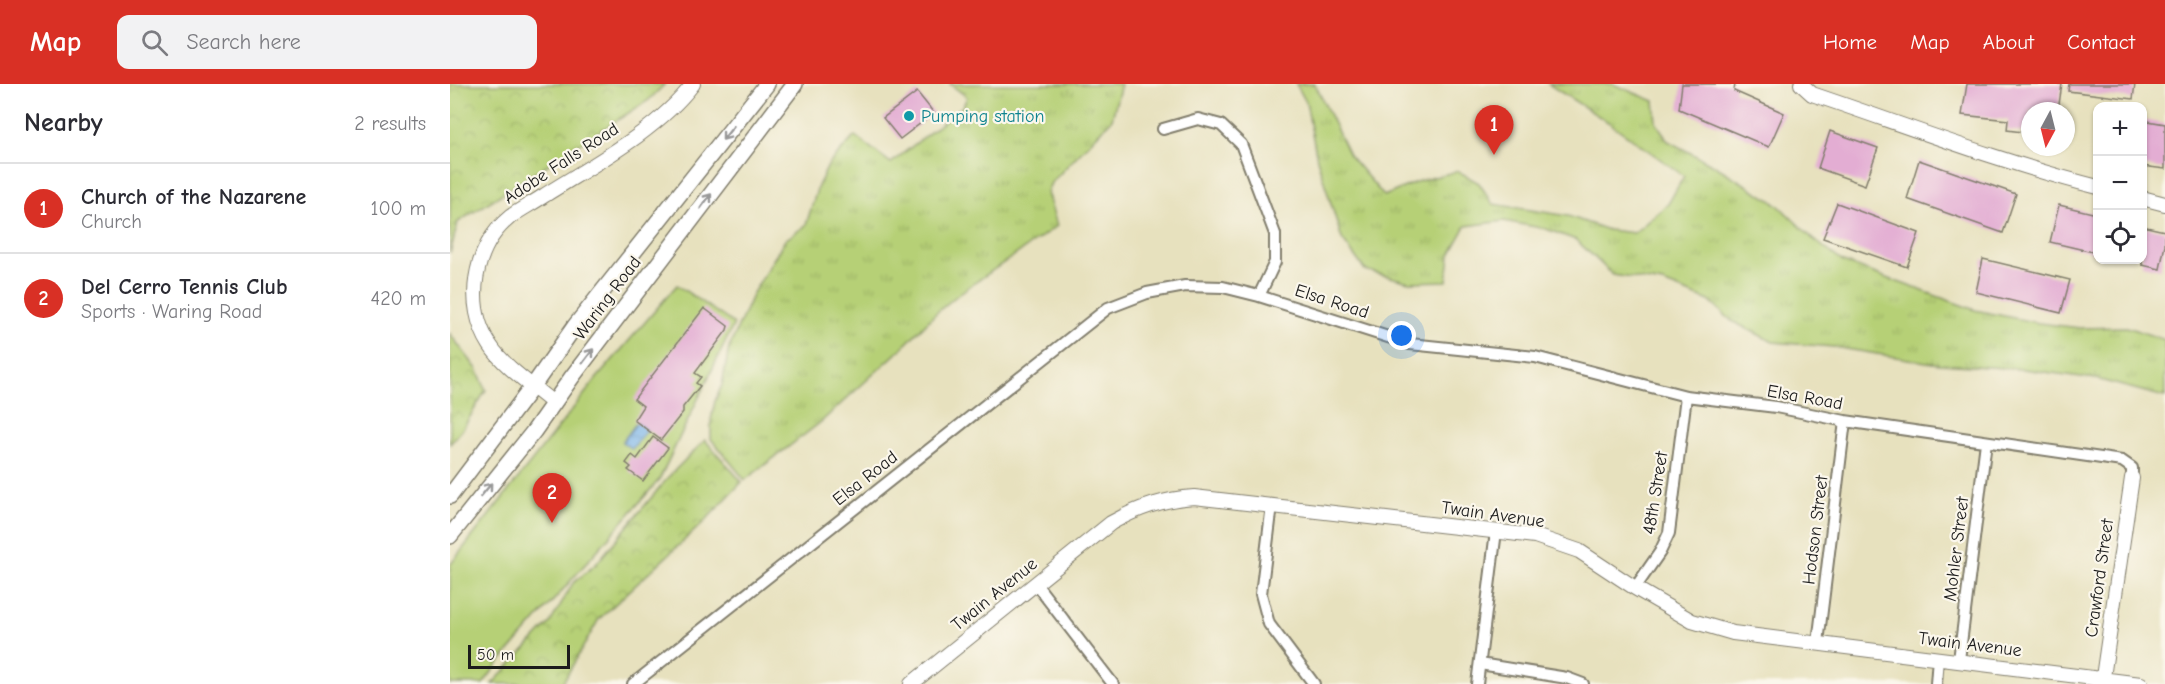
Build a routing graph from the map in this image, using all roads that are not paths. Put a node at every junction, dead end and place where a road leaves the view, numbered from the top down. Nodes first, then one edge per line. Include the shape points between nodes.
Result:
1 (693, 84) edge
2 (766, 84) edge
3 (795, 84) edge
4 (1801, 84) edge
5 (1163, 129) dead end
6 (2093, 186) edge
7 (2147, 199) edge
8 (2165, 204) edge
9 (1259, 296) junction
10 (533, 386) junction
11 (1686, 396) junction
12 (553, 403) junction
13 (1845, 421) junction
14 (1986, 442) junction
15 (2132, 478) joint
16 (450, 496) edge
17 (1272, 505) junction
18 (1496, 531) junction
19 (450, 536) edge
20 (1036, 584) junction
21 (1635, 588) junction
22 (1818, 643) junction
23 (1938, 658) junction
24 (1959, 660) junction
25 (1480, 664) junction
26 (2102, 681) edge
27 (633, 684) edge
28 (913, 684) edge
29 (1113, 684) edge
30 (1314, 684) edge
31 (1477, 684) edge
32 (1583, 684) edge
33 (1936, 684) edge
34 (2141, 684) edge

1 - 10 street, Adobe Falls Road via 685,95 623,145 509,218 486,246 475,277 476,316 490,345
2 -> 10 main road, Waring Road via 575,326
12 -> 3 main road, Waring Road
4 - 6 street via 1812,94
5 - 9 street via 1198,119 1221,125 1241,144 1275,234 1275,262
7 - 8 street
9 - 11 street, Elsa Road via 1410,344 1535,357
9 - 27 street, Elsa Road via 1223,287 1185,286 1147,293 1108,308
10 - 12 street, Adobe Falls Road
10 - 16 main road, Waring Road
11 - 13 street, Elsa Road via 1776,407
11 - 21 street, 48th Street via 1669,533
19 -> 12 main road, Waring Road
13 - 14 street, Elsa Road
13 - 22 street, Hodson Street
14 - 15 street, Elsa Road via 2122,461 2132,468
14 - 24 street, Mohler Street
15 - 26 street, Crawford Street
17 - 18 street, Twain Avenue
17 - 20 street, Twain Avenue via 1194,497 1172,499 1130,512
17 - 30 street via 1261,594 1269,624
18 - 21 street, Twain Avenue via 1535,536 1579,551
18 - 25 street
20 - 28 street, Twain Avenue
20 - 29 street
21 - 22 street, Twain Avenue via 1692,621 1733,633
22 - 23 street, Twain Avenue
23 - 24 street, Twain Avenue
23 - 33 street
24 - 26 street, Twain Avenue
25 - 31 street
25 - 32 street
26 - 34 street, Twain Avenue

